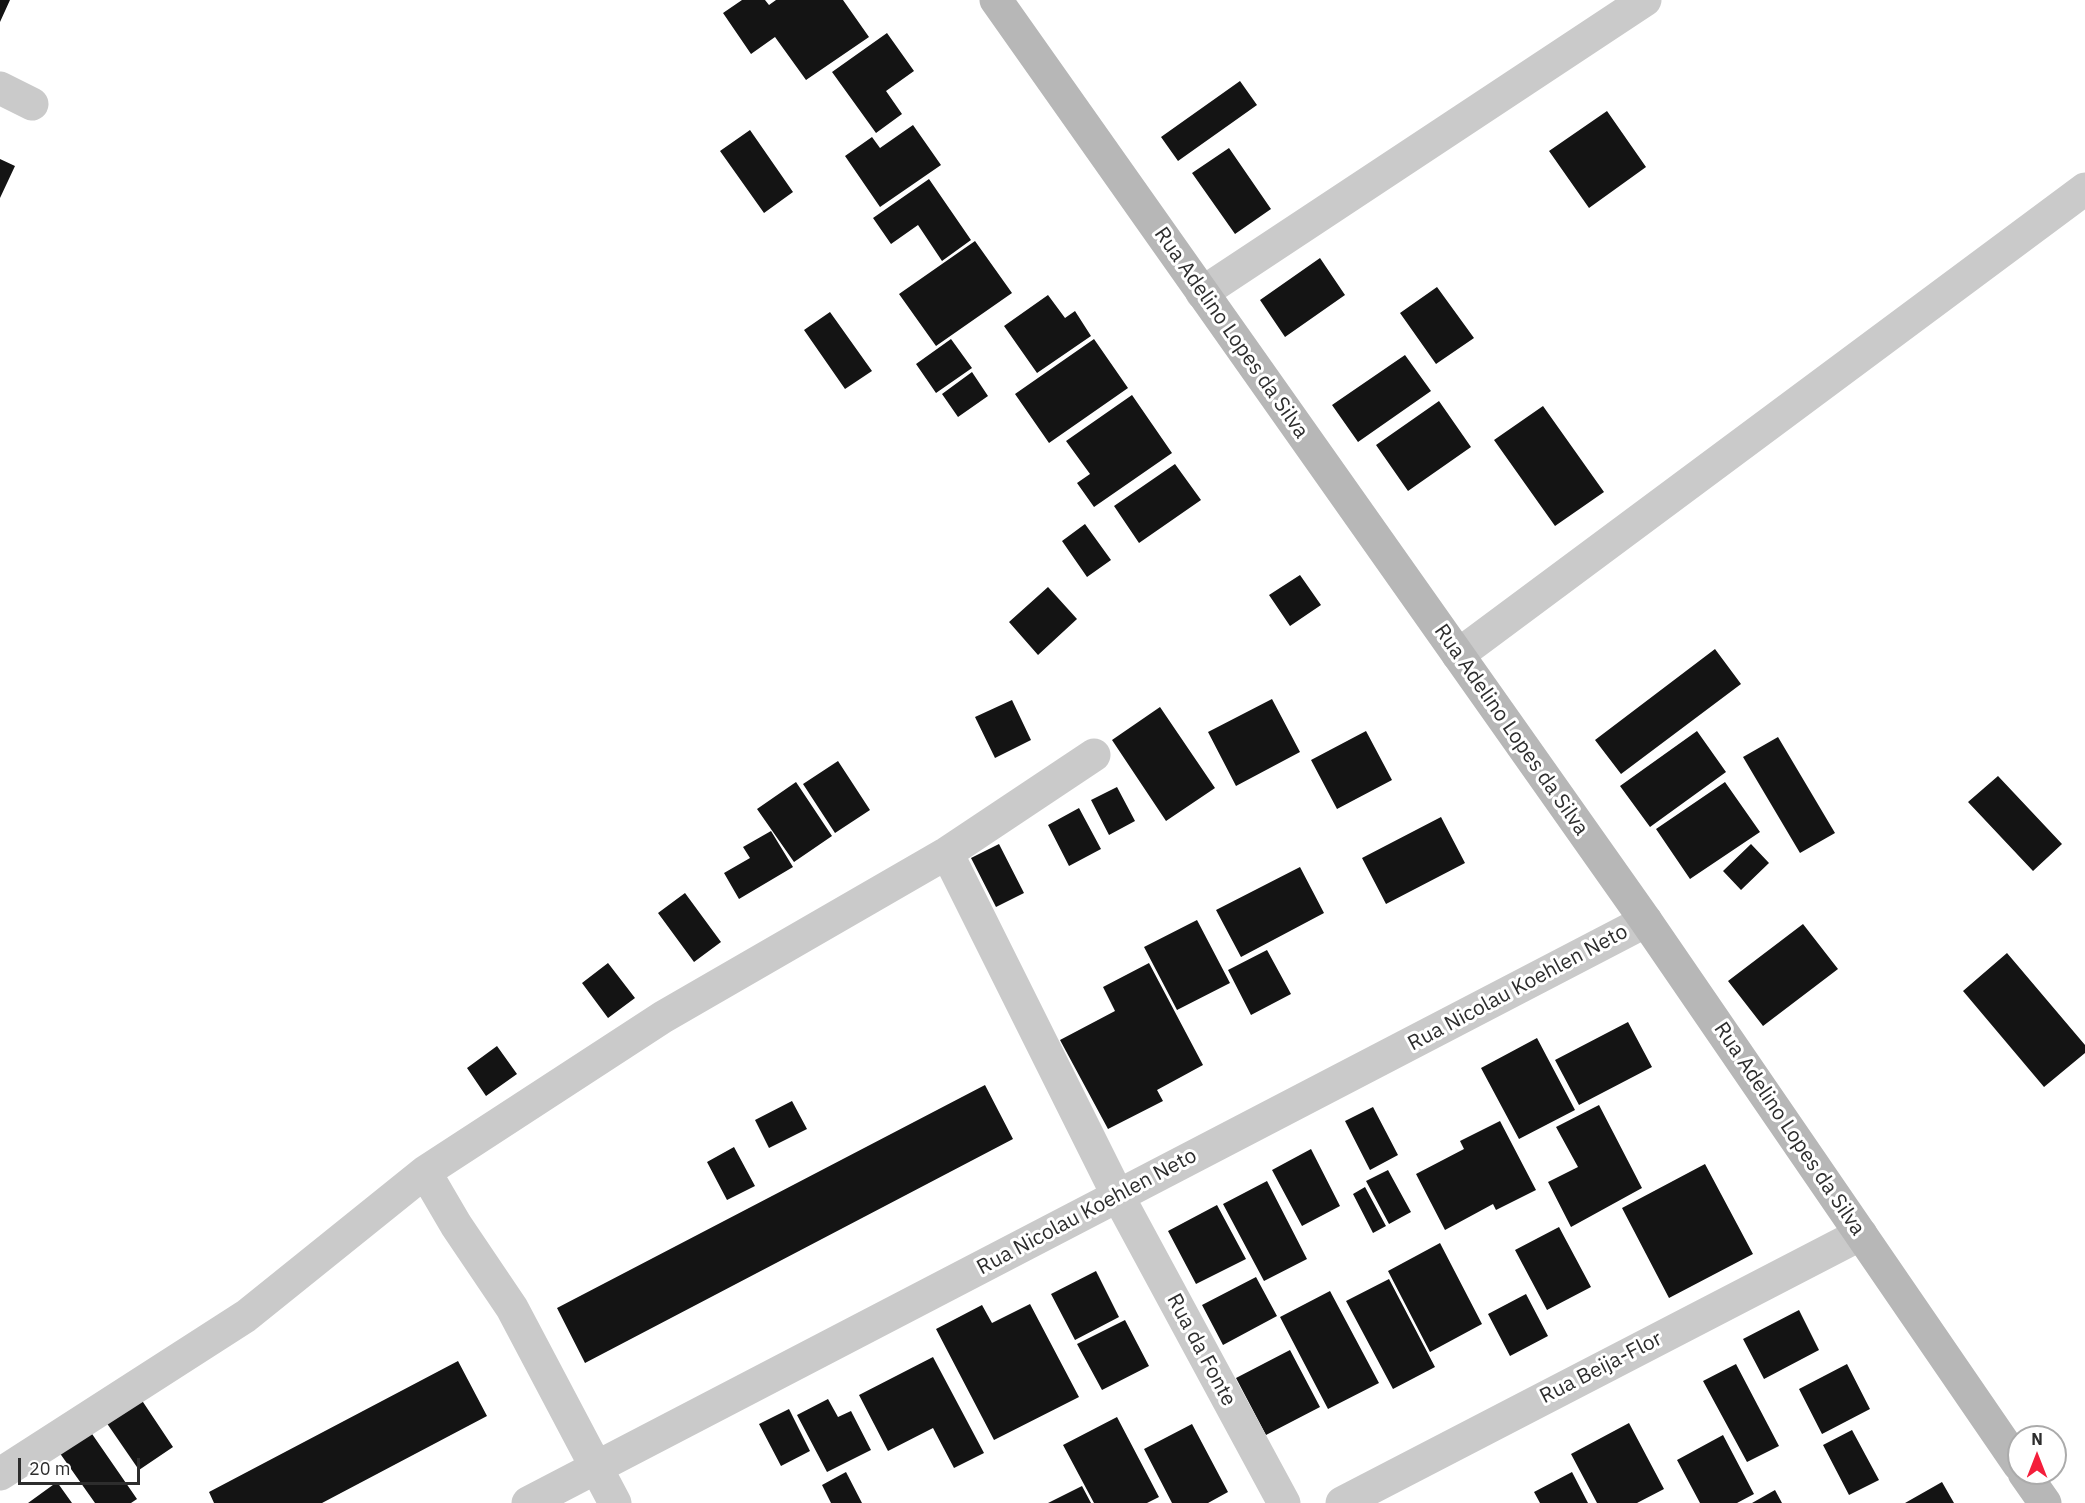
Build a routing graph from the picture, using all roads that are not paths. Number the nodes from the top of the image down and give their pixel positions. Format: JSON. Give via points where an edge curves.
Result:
{"nodes":[{"id":1,"x":996,"y":0,"type":"edge"},
{"id":2,"x":1645,"y":0,"type":"edge"},
{"id":3,"x":0,"y":88,"type":"edge"},
{"id":4,"x":32,"y":104,"type":"dead end"},
{"id":5,"x":2085,"y":189,"type":"edge"},
{"id":6,"x":1202,"y":293,"type":"junction"},
{"id":7,"x":1458,"y":655,"type":"junction"},
{"id":8,"x":1094,"y":755,"type":"dead end"},
{"id":9,"x":947,"y":853,"type":"junction"},
{"id":10,"x":1646,"y":921,"type":"junction"},
{"id":11,"x":424,"y":1172,"type":"junction"},
{"id":12,"x":1118,"y":1196,"type":"junction"},
{"id":13,"x":1860,"y":1234,"type":"junction"},
{"id":14,"x":2007,"y":1448,"type":"edge"},
{"id":15,"x":597,"y":1468,"type":"junction"},
{"id":16,"x":0,"y":1474,"type":"edge"},
{"id":17,"x":2032,"y":1485,"type":"edge"},
{"id":18,"x":528,"y":1503,"type":"edge"},
{"id":19,"x":615,"y":1503,"type":"edge"},
{"id":20,"x":1284,"y":1503,"type":"edge"},
{"id":21,"x":1342,"y":1503,"type":"edge"},
{"id":22,"x":2045,"y":1503,"type":"edge"}],
"edges":[{"from":1,"to":6,"type":"main road","name":"Rua Adelino Lopes da Silva"},
{"from":2,"to":6,"type":"street"},
{"from":3,"to":4,"type":"street"},
{"from":5,"to":7,"type":"street"},
{"from":6,"to":7,"type":"main road","name":"Rua Adelino Lopes da Silva"},
{"from":7,"to":10,"type":"main road","name":"Rua Adelino Lopes da Silva"},
{"from":8,"to":9,"type":"street"},
{"from":9,"to":11,"type":"street","via":[[663,1017]]},
{"from":9,"to":12,"type":"street","name":"Rua da Fonte"},
{"from":10,"to":12,"type":"street","name":"Rua Nicolau Koehlen Neto"},
{"from":10,"to":13,"type":"main road","name":"Rua Adelino Lopes da Silva"},
{"from":11,"to":15,"type":"street","via":[[512,1308]]},
{"from":11,"to":16,"type":"street","via":[[246,1316]]},
{"from":12,"to":15,"type":"street","name":"Rua Nicolau Koehlen Neto"},
{"from":12,"to":20,"type":"street","name":"Rua da Fonte"},
{"from":13,"to":14,"type":"main road","name":"Rua Adelino Lopes da Silva"},
{"from":13,"to":21,"type":"street","name":"Rua Beija-Flor"},
{"from":15,"to":18,"type":"street","name":"Rua Nicolau Koehlen Neto"},
{"from":15,"to":19,"type":"street"},
{"from":17,"to":22,"type":"main road"}]}
